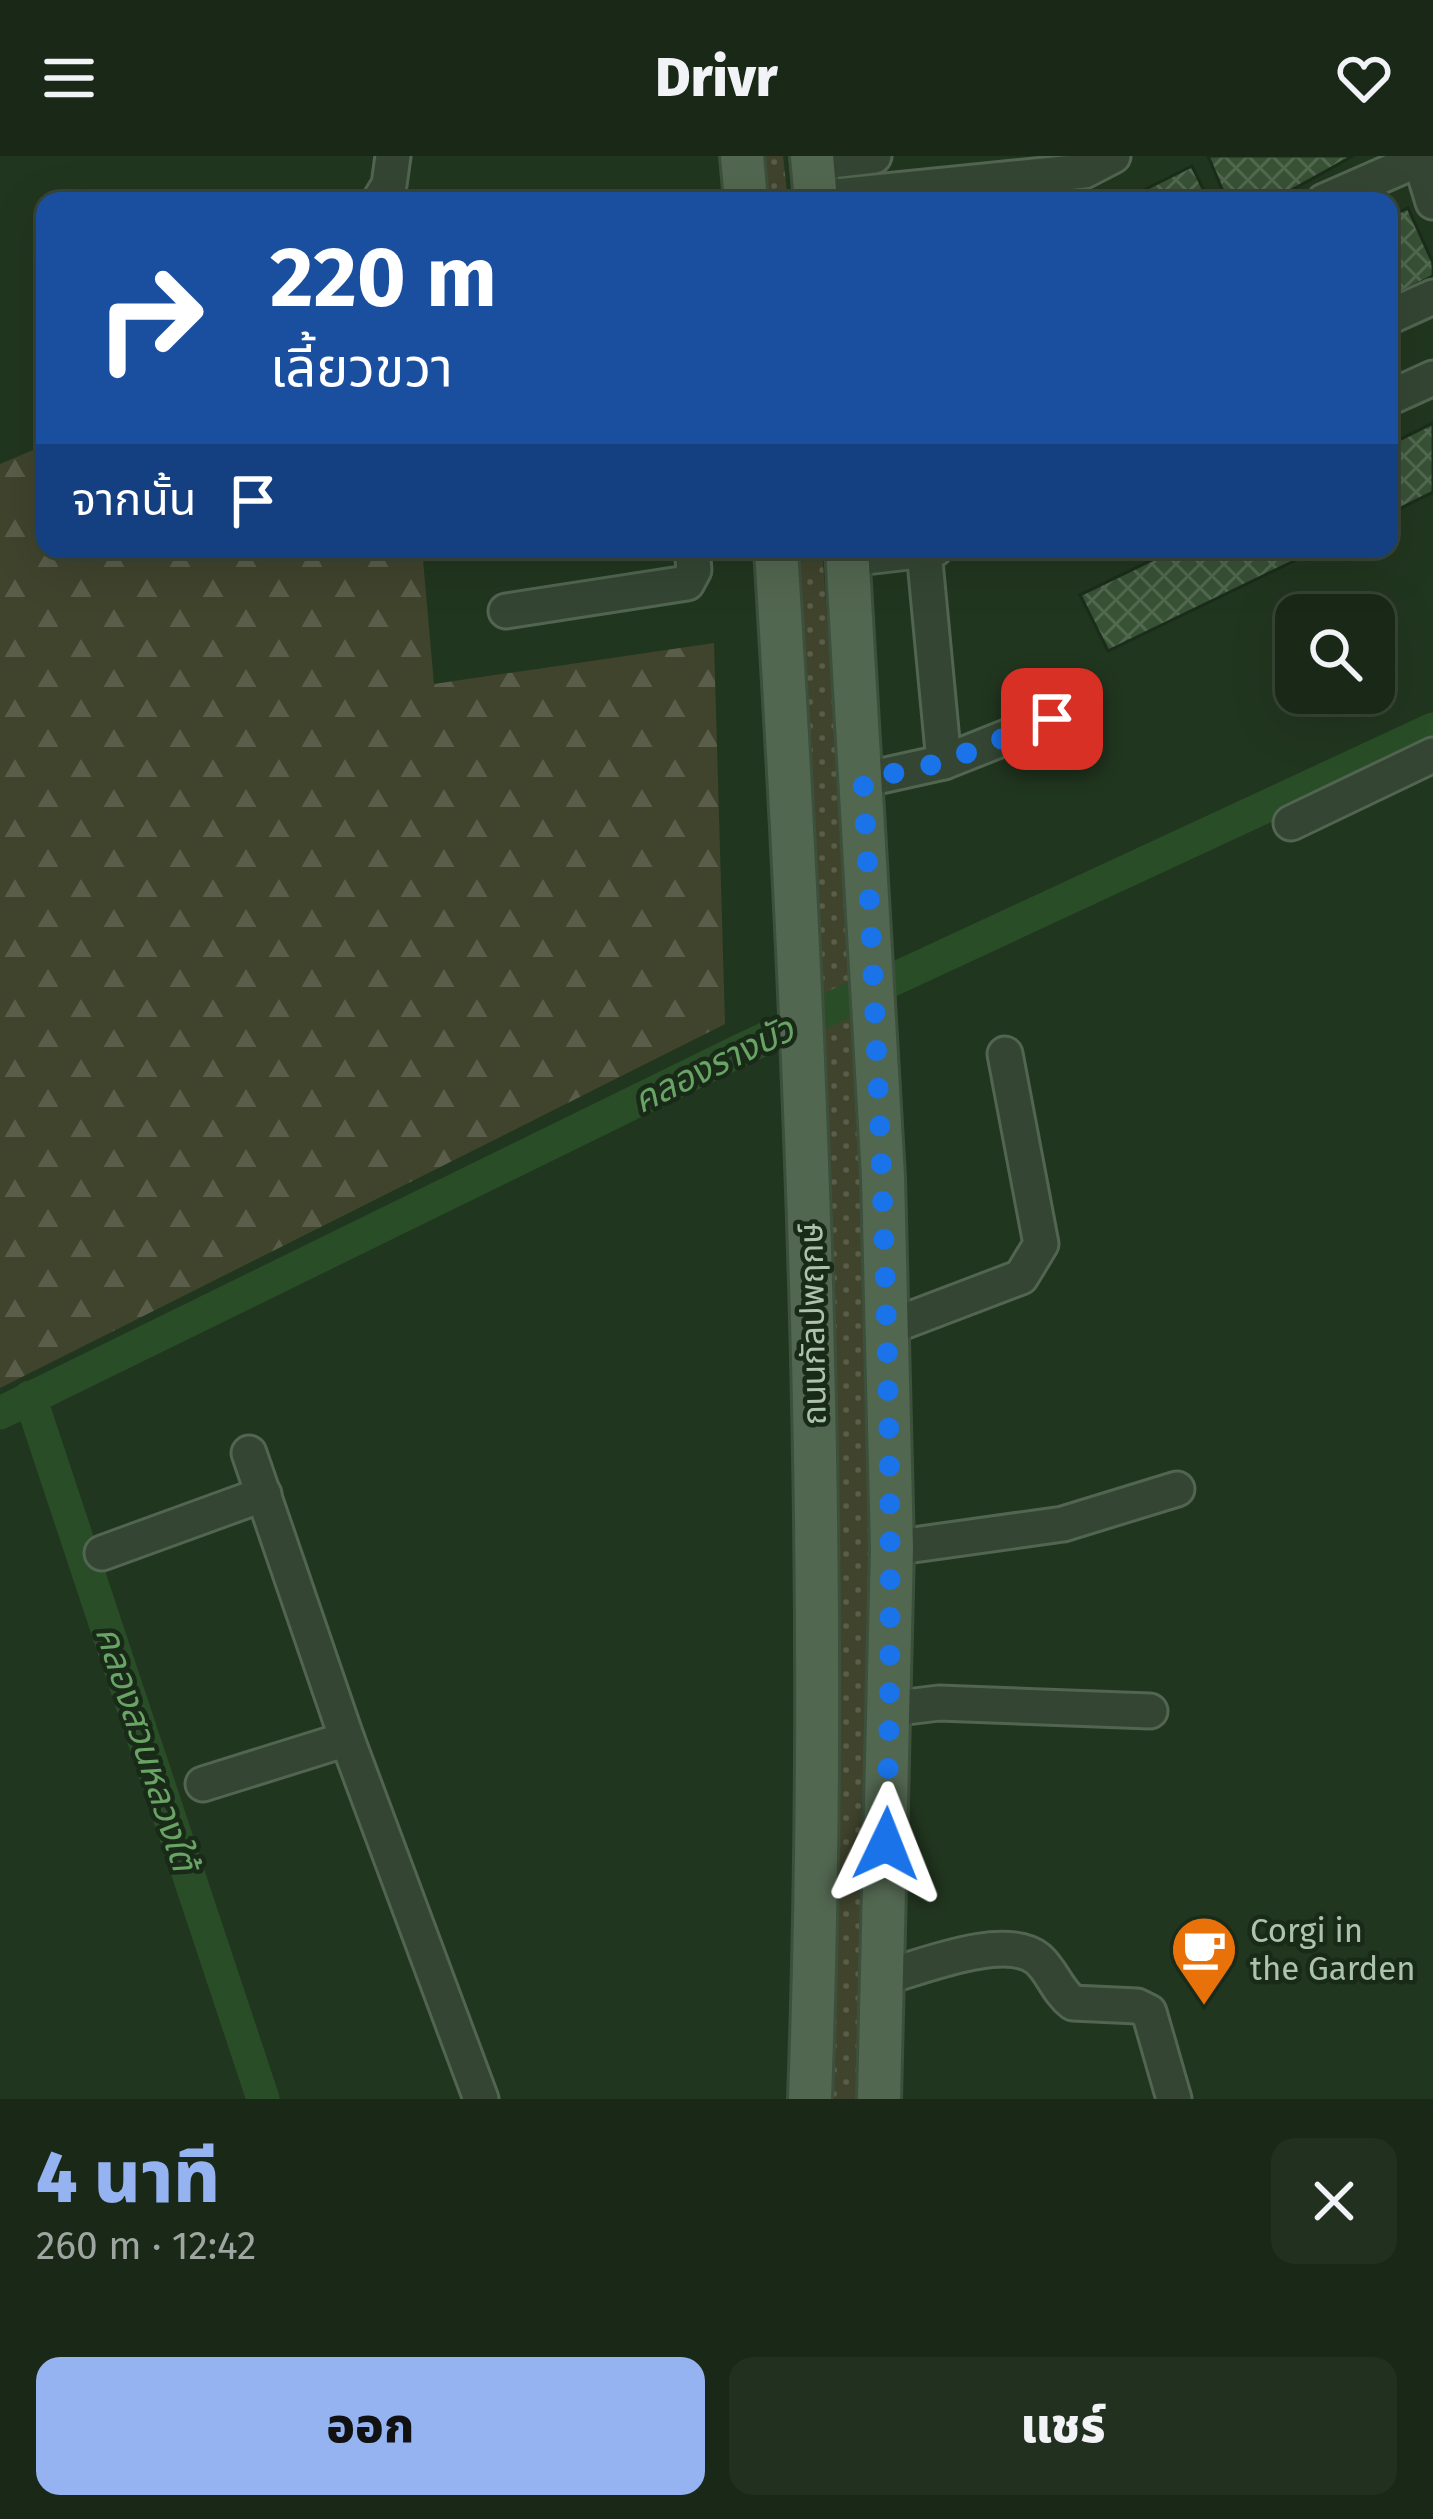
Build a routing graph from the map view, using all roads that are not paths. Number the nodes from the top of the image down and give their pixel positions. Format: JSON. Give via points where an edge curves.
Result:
{"nodes":[{"id":1,"x":392,"y":156,"type":"edge"},
{"id":2,"x":742,"y":156,"type":"edge"},
{"id":3,"x":874,"y":156,"type":"edge"},
{"id":4,"x":1113,"y":156,"type":"edge"},
{"id":5,"x":1419,"y":158,"type":"edge"},
{"id":6,"x":1026,"y":177,"type":"edge"},
{"id":7,"x":814,"y":180,"type":"edge"},
{"id":8,"x":384,"y":192,"type":"edge"},
{"id":9,"x":745,"y":192,"type":"edge"},
{"id":10,"x":875,"y":192,"type":"edge"},
{"id":11,"x":923,"y":192,"type":"edge"},
{"id":12,"x":1344,"y":192,"type":"edge"},
{"id":13,"x":1433,"y":202,"type":"edge"},
{"id":14,"x":1433,"y":297,"type":"edge"},
{"id":15,"x":1398,"y":313,"type":"edge"},
{"id":16,"x":1433,"y":378,"type":"edge"},
{"id":17,"x":1398,"y":394,"type":"edge"},
{"id":18,"x":693,"y":558,"type":"edge"},
{"id":19,"x":776,"y":558,"type":"edge"},
{"id":20,"x":848,"y":558,"type":"edge"},
{"id":21,"x":925,"y":558,"type":"edge"},
{"id":22,"x":506,"y":610,"type":"dead end"},
{"id":23,"x":1052,"y":719,"type":"dead end"},
{"id":24,"x":1433,"y":754,"type":"edge"},
{"id":25,"x":944,"y":762,"type":"junction"},
{"id":26,"x":863,"y":780,"type":"junction"},
{"id":27,"x":1291,"y":823,"type":"dead end"},
{"id":28,"x":1005,"y":1054,"type":"dead end"},
{"id":29,"x":887,"y":1328,"type":"junction"},
{"id":30,"x":249,"y":1454,"type":"dead end"},
{"id":31,"x":1177,"y":1490,"type":"dead end"},
{"id":32,"x":264,"y":1494,"type":"junction"},
{"id":33,"x":892,"y":1548,"type":"junction"},
{"id":34,"x":102,"y":1552,"type":"dead end"},
{"id":35,"x":890,"y":1709,"type":"junction"},
{"id":36,"x":1150,"y":1711,"type":"dead end"},
{"id":37,"x":347,"y":1739,"type":"junction"},
{"id":38,"x":203,"y":1784,"type":"dead end"},
{"id":39,"x":882,"y":1978,"type":"junction"},
{"id":40,"x":482,"y":2099,"type":"edge"},
{"id":41,"x":810,"y":2099,"type":"edge"},
{"id":42,"x":879,"y":2099,"type":"edge"},
{"id":43,"x":1174,"y":2099,"type":"edge"}],
"edges":[{"from":1,"to":8,"type":"street"},
{"from":2,"to":9,"type":"main road"},
{"from":3,"to":7,"type":"street"},
{"from":4,"to":6,"type":"street","via":[[1084,171]]},
{"from":5,"to":12,"type":"street"},
{"from":5,"to":13,"type":"street"},
{"from":6,"to":11,"type":"street"},
{"from":7,"to":10,"type":"street"},
{"from":14,"to":15,"type":"street"},
{"from":16,"to":17,"type":"street"},
{"from":18,"to":22,"type":"street","via":[[687,584]]},
{"from":19,"to":41,"type":"main road","name":"ถนนกัลปพฤกษ์","via":[[811,1211],[817,1931]]},
{"from":20,"to":26,"type":"main road"},
{"from":21,"to":25,"type":"street"},
{"from":23,"to":25,"type":"street"},
{"from":24,"to":27,"type":"street"},
{"from":25,"to":26,"type":"street"},
{"from":26,"to":29,"type":"main road"},
{"from":28,"to":29,"type":"street","via":[[1041,1244],[1022,1276]]},
{"from":29,"to":33,"type":"main road"},
{"from":30,"to":32,"type":"street"},
{"from":31,"to":33,"type":"street","via":[[1063,1524]]},
{"from":32,"to":34,"type":"street"},
{"from":32,"to":37,"type":"street"},
{"from":33,"to":35,"type":"main road"},
{"from":35,"to":36,"type":"street","via":[[939,1703]]},
{"from":35,"to":39,"type":"main road"},
{"from":37,"to":38,"type":"street"},
{"from":37,"to":40,"type":"street"},
{"from":39,"to":42,"type":"main road"},
{"from":39,"to":43,"type":"street","via":[[983,1950],[1028,1952],[1072,2003],[1149,2012]]}]}
